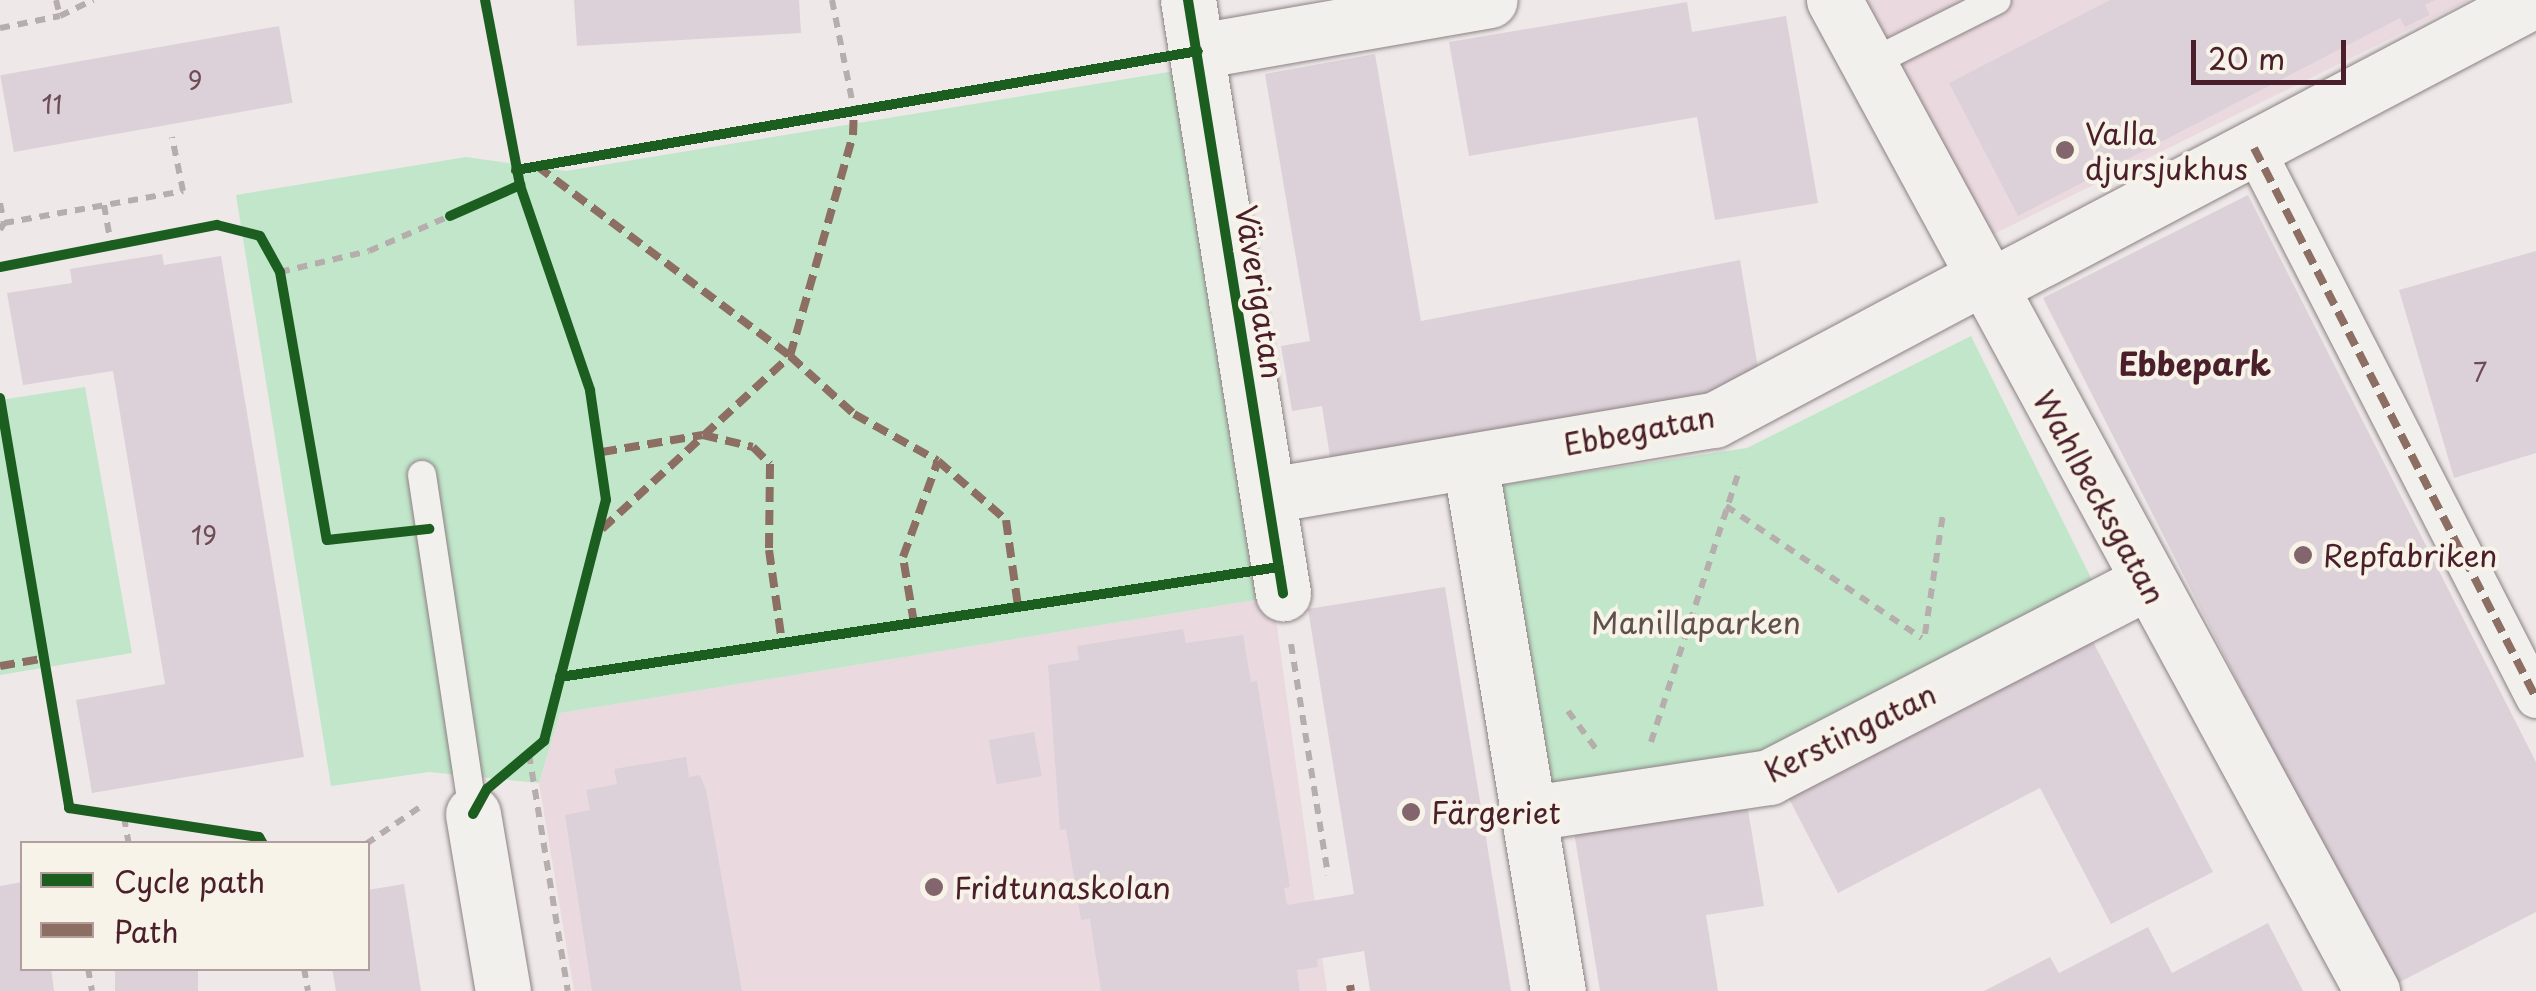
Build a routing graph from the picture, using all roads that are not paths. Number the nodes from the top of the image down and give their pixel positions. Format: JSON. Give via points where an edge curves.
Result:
{"nodes":[{"id":1,"x":1490,"y":0,"type":"edge"},
{"id":2,"x":1834,"y":0,"type":"edge"},
{"id":3,"x":1998,"y":0,"type":"edge"},
{"id":4,"x":2534,"y":0,"type":"edge"},
{"id":5,"x":1193,"y":26,"type":"edge"},
{"id":6,"x":1868,"y":64,"type":"junction"},
{"id":7,"x":2254,"y":148,"type":"junction"},
{"id":8,"x":1984,"y":283,"type":"junction"},
{"id":9,"x":1470,"y":462,"type":"junction"},
{"id":10,"x":422,"y":475,"type":"dead end"},
{"id":11,"x":1269,"y":496,"type":"junction"},
{"id":12,"x":2147,"y":582,"type":"junction"},
{"id":13,"x":1283,"y":592,"type":"road end"},
{"id":14,"x":2536,"y":698,"type":"edge"},
{"id":15,"x":453,"y":806,"type":"joint"},
{"id":16,"x":1531,"y":813,"type":"junction"},
{"id":17,"x":504,"y":991,"type":"edge"},
{"id":18,"x":1558,"y":991,"type":"edge"},
{"id":19,"x":2372,"y":991,"type":"edge"}],
"edges":[{"from":1,"to":5,"type":"street"},
{"from":2,"to":6,"type":"street","name":"Wahlbecksgatan"},
{"from":3,"to":6,"type":"lane"},
{"from":4,"to":7,"type":"street","name":"Ebbegatan"},
{"from":5,"to":11,"type":"street","name":"Väverigatan"},
{"from":6,"to":8,"type":"street","name":"Wahlbecksgatan"},
{"from":7,"to":8,"type":"street","name":"Ebbegatan"},
{"from":7,"to":14,"type":"street"},
{"from":8,"to":9,"type":"street","name":"Ebbegatan","via":[[1714,420]]},
{"from":8,"to":12,"type":"street","name":"Wahlbecksgatan"},
{"from":9,"to":11,"type":"street","name":"Ebbegatan"},
{"from":9,"to":16,"type":"street"},
{"from":10,"to":15,"type":"lane"},
{"from":11,"to":13,"type":"street","name":"Väverigatan"},
{"from":12,"to":16,"type":"street","name":"Kerstingatan","via":[[1944,657],[1769,777]]},
{"from":12,"to":19,"type":"street","name":"Wahlbecksgatan"},
{"from":15,"to":17,"type":"street"},
{"from":16,"to":18,"type":"street"}]}
